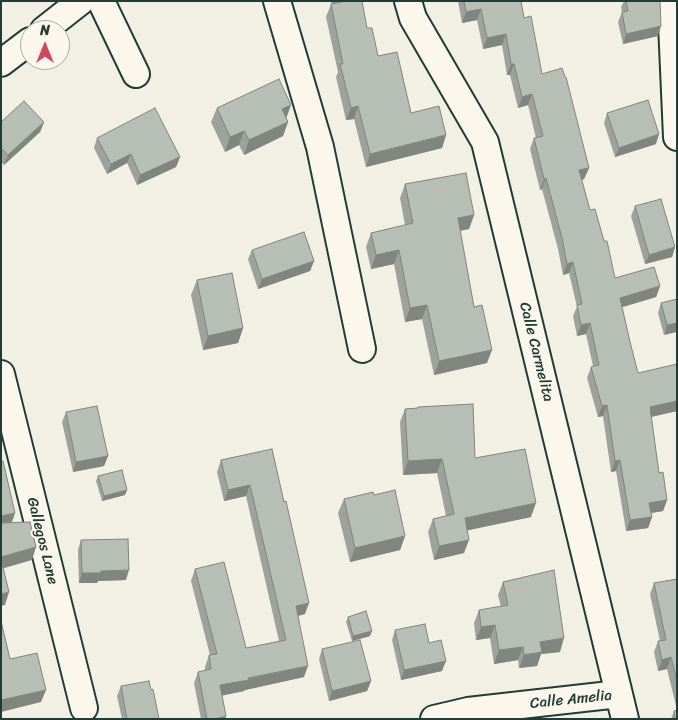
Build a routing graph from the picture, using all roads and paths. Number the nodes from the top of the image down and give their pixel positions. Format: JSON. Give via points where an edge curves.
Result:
{"nodes":[{"id":1,"x":82,"y":1,"type":"edge"},
{"id":2,"x":101,"y":1,"type":"edge"},
{"id":3,"x":276,"y":1,"type":"edge"},
{"id":4,"x":408,"y":1,"type":"edge"},
{"id":5,"x":671,"y":1,"type":"edge"},
{"id":6,"x":57,"y":20,"type":"edge"},
{"id":7,"x":20,"y":49,"type":"edge"},
{"id":8,"x":1,"y":63,"type":"edge"},
{"id":9,"x":136,"y":74,"type":"dead end"},
{"id":10,"x":677,"y":137,"type":"edge"},
{"id":11,"x":362,"y":349,"type":"dead end"},
{"id":12,"x":1,"y":374,"type":"edge"},
{"id":13,"x":622,"y":706,"type":"edge"},
{"id":14,"x":84,"y":708,"type":"dead end"},
{"id":15,"x":434,"y":719,"type":"edge"}],
"edges":[{"from":1,"to":6,"type":"street"},
{"from":2,"to":9,"type":"street"},
{"from":3,"to":11,"type":"street","via":[[320,147]]},
{"from":4,"to":13,"type":"street","name":"Calle Carmelita","via":[[413,18],[485,142]]},
{"from":5,"to":10,"type":"street"},
{"from":7,"to":8,"type":"street"},
{"from":12,"to":14,"type":"street","name":"Gallegos Lane"},
{"from":13,"to":15,"type":"street","name":"Calle Amelia","via":[[468,711]]}]}
